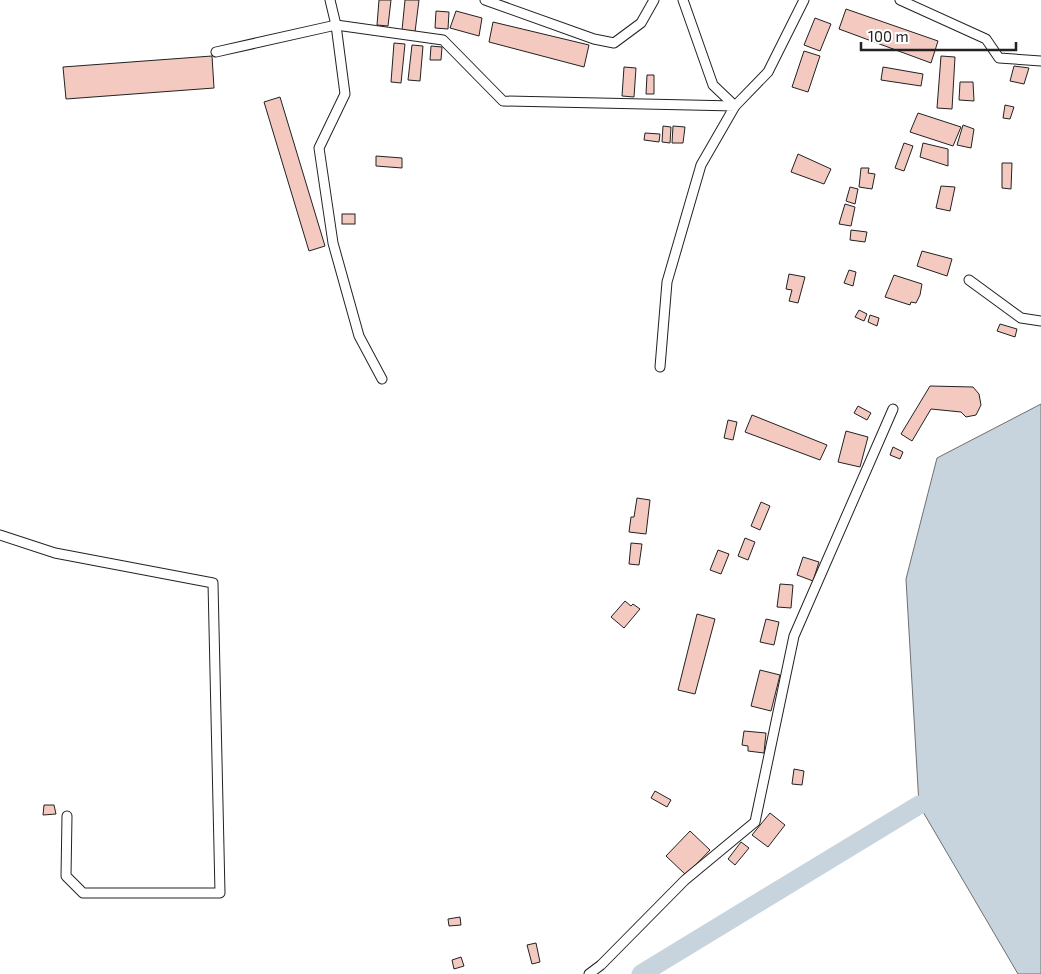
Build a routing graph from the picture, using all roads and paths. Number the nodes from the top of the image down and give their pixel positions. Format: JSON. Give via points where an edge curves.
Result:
{"nodes":[{"id":1,"x":330,"y":0,"type":"edge"},
{"id":2,"x":485,"y":0,"type":"edge"},
{"id":3,"x":654,"y":0,"type":"edge"},
{"id":4,"x":683,"y":0,"type":"edge"},
{"id":5,"x":804,"y":0,"type":"edge"},
{"id":6,"x":904,"y":0,"type":"edge"},
{"id":7,"x":336,"y":25,"type":"junction"},
{"id":8,"x":216,"y":52,"type":"dead end"},
{"id":9,"x":1041,"y":61,"type":"edge"},
{"id":10,"x":735,"y":106,"type":"junction"},
{"id":11,"x":969,"y":280,"type":"dead end"},
{"id":12,"x":1041,"y":322,"type":"edge"},
{"id":13,"x":660,"y":367,"type":"dead end"},
{"id":14,"x":382,"y":379,"type":"dead end"},
{"id":15,"x":893,"y":409,"type":"dead end"},
{"id":16,"x":0,"y":535,"type":"edge"},
{"id":17,"x":67,"y":816,"type":"dead end"},
{"id":18,"x":588,"y":974,"type":"edge"}],
"edges":[{"from":1,"to":7,"type":"street"},
{"from":2,"to":3,"type":"street","via":[[594,39],[614,43],[641,23]]},
{"from":4,"to":10,"type":"street","via":[[713,85]]},
{"from":5,"to":10,"type":"street","via":[[768,72]]},
{"from":6,"to":9,"type":"street","via":[[986,39],[999,58]]},
{"from":7,"to":8,"type":"street"},
{"from":7,"to":10,"type":"street","via":[[443,40],[503,101]]},
{"from":7,"to":14,"type":"street","via":[[345,94],[319,148],[333,243],[359,336]]},
{"from":10,"to":13,"type":"street","via":[[701,165],[667,282]]},
{"from":11,"to":12,"type":"street","via":[[1021,318]]},
{"from":15,"to":18,"type":"street","via":[[794,636],[755,822],[685,880],[601,965]]},
{"from":16,"to":17,"type":"street","via":[[55,554],[213,583],[220,893],[83,892],[66,876]]}]}
